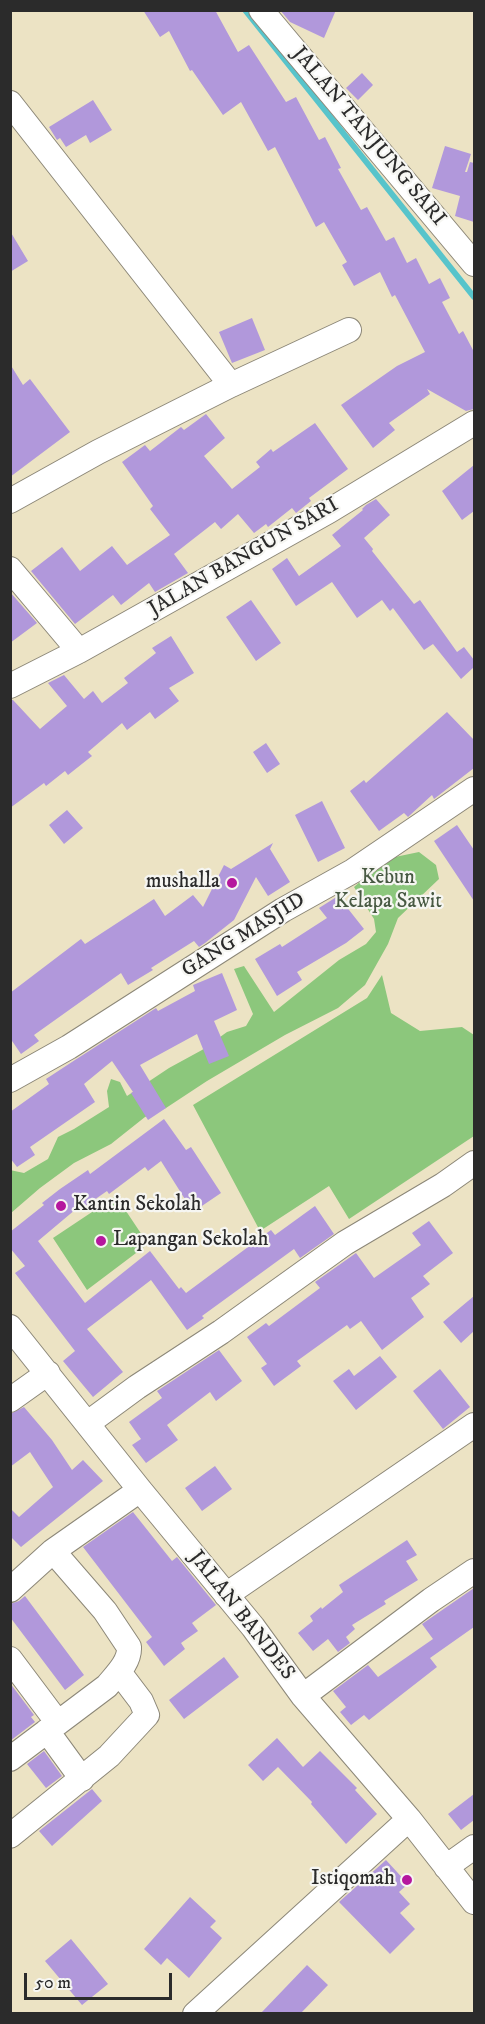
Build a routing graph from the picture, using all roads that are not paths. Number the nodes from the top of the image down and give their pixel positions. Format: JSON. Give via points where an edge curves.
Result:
{"nodes":[{"id":1,"x":270,"y":15,"type":"edge"},
{"id":2,"x":10,"y":103,"type":"edge"},
{"id":3,"x":474,"y":264,"type":"edge"},
{"id":4,"x":350,"y":330,"type":"dead end"},
{"id":5,"x":231,"y":385,"type":"junction"},
{"id":6,"x":474,"y":423,"type":"edge"},
{"id":7,"x":10,"y":501,"type":"edge"},
{"id":8,"x":10,"y":569,"type":"edge"},
{"id":9,"x":79,"y":651,"type":"junction"},
{"id":10,"x":10,"y":686,"type":"edge"},
{"id":11,"x":474,"y":789,"type":"edge"},
{"id":12,"x":10,"y":1080,"type":"edge"},
{"id":13,"x":474,"y":1163,"type":"edge"},
{"id":14,"x":10,"y":1327,"type":"edge"},
{"id":15,"x":48,"y":1373,"type":"junction"},
{"id":16,"x":10,"y":1400,"type":"edge"},
{"id":17,"x":88,"y":1423,"type":"junction"},
{"id":18,"x":474,"y":1425,"type":"edge"},
{"id":19,"x":140,"y":1490,"type":"junction"},
{"id":20,"x":52,"y":1551,"type":"junction"},
{"id":21,"x":474,"y":1571,"type":"edge"},
{"id":22,"x":10,"y":1590,"type":"edge"},
{"id":23,"x":226,"y":1595,"type":"junction"},
{"id":24,"x":10,"y":1659,"type":"edge"},
{"id":25,"x":119,"y":1672,"type":"junction"},
{"id":26,"x":303,"y":1696,"type":"junction"},
{"id":27,"x":52,"y":1727,"type":"junction"},
{"id":28,"x":10,"y":1759,"type":"edge"},
{"id":29,"x":82,"y":1779,"type":"junction"},
{"id":30,"x":409,"y":1819,"type":"junction"},
{"id":31,"x":10,"y":1836,"type":"edge"},
{"id":32,"x":474,"y":1847,"type":"edge"},
{"id":33,"x":446,"y":1867,"type":"junction"},
{"id":34,"x":474,"y":1902,"type":"edge"},
{"id":35,"x":195,"y":2013,"type":"edge"}],
"edges":[{"from":1,"to":3,"type":"street","name":"JALAN TANJUNG SARI"},
{"from":2,"to":5,"type":"street"},
{"from":4,"to":5,"type":"street"},
{"from":5,"to":7,"type":"street"},
{"from":6,"to":9,"type":"street","name":"JALAN BANGUN SARI","via":[[329,511]]},
{"from":8,"to":9,"type":"street"},
{"from":9,"to":10,"type":"street","name":"JALAN BANGUN SARI"},
{"from":11,"to":12,"type":"street","name":"GANG MASJID","via":[[353,871],[283,910],[69,1047]]},
{"from":13,"to":17,"type":"street","via":[[345,1243]]},
{"from":14,"to":15,"type":"street","name":"JALAN BANDES"},
{"from":15,"to":16,"type":"street"},
{"from":15,"to":17,"type":"street","name":"JALAN BANDES"},
{"from":17,"to":19,"type":"street","name":"JALAN BANDES"},
{"from":18,"to":23,"type":"street"},
{"from":19,"to":20,"type":"street"},
{"from":19,"to":23,"type":"street","name":"JALAN BANDES"},
{"from":20,"to":22,"type":"street"},
{"from":20,"to":25,"type":"street","via":[[105,1611],[129,1647]]},
{"from":21,"to":26,"type":"street"},
{"from":23,"to":26,"type":"street","name":"JALAN BANDES"},
{"from":24,"to":27,"type":"street"},
{"from":25,"to":27,"type":"street","via":[[107,1686]]},
{"from":25,"to":29,"type":"street","via":[[147,1715]]},
{"from":26,"to":30,"type":"street","name":"JALAN BANDES"},
{"from":27,"to":28,"type":"street"},
{"from":27,"to":29,"type":"street"},
{"from":29,"to":31,"type":"street"},
{"from":30,"to":33,"type":"street","name":"JALAN BANDES"},
{"from":30,"to":35,"type":"street"},
{"from":32,"to":33,"type":"street"},
{"from":33,"to":34,"type":"street","name":"JALAN BANDES"}]}
